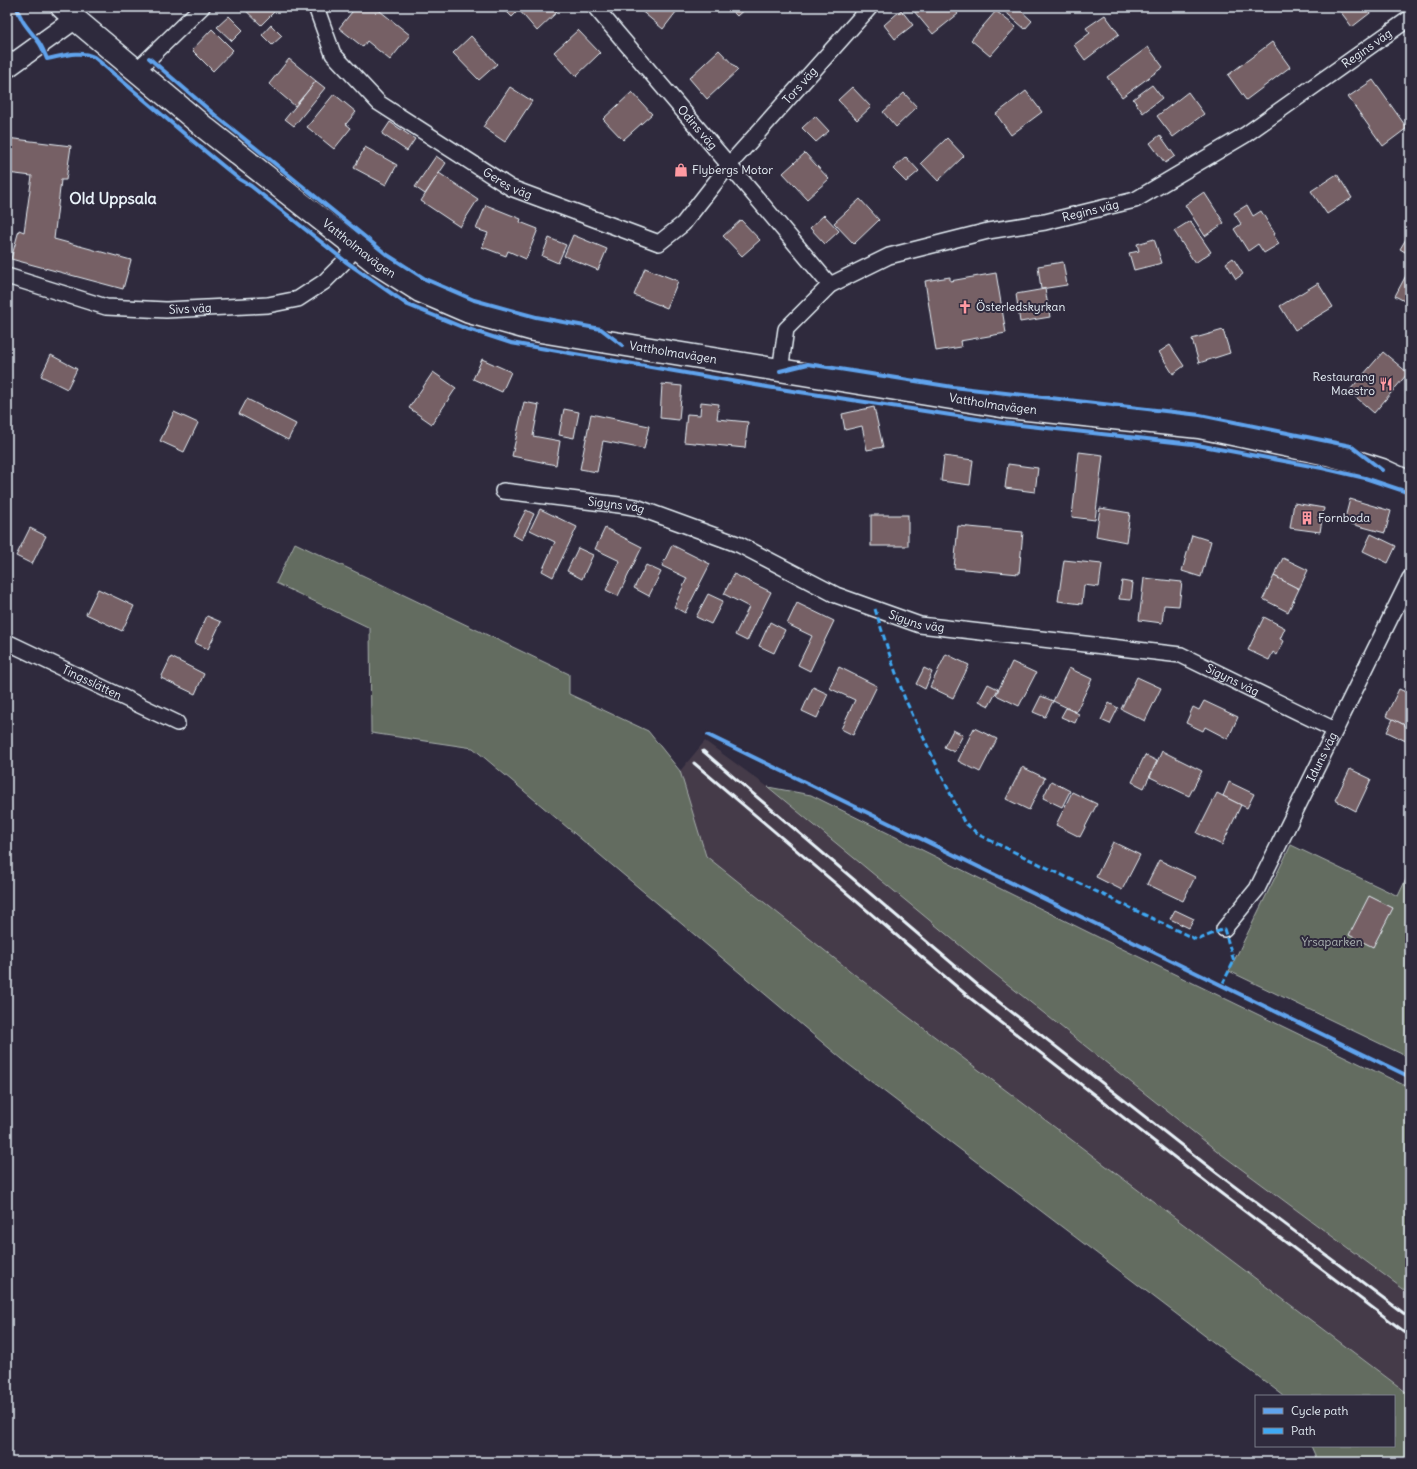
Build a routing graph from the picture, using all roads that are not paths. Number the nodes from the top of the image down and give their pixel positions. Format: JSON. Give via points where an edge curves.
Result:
{"nodes":[{"id":1,"x":202,"y":7,"type":"edge"},
{"id":2,"x":316,"y":7,"type":"edge"},
{"id":3,"x":595,"y":7,"type":"edge"},
{"id":4,"x":870,"y":7,"type":"edge"},
{"id":5,"x":68,"y":13,"type":"edge"},
{"id":6,"x":1408,"y":22,"type":"edge"},
{"id":7,"x":7,"y":68,"type":"edge"},
{"id":8,"x":137,"y":70,"type":"junction"},
{"id":9,"x":729,"y":165,"type":"junction"},
{"id":10,"x":356,"y":246,"type":"junction"},
{"id":11,"x":7,"y":276,"type":"edge"},
{"id":12,"x":830,"y":286,"type":"junction"},
{"id":13,"x":780,"y":371,"type":"junction"},
{"id":14,"x":1410,"y":469,"type":"edge"},
{"id":15,"x":1382,"y":470,"type":"junction"},
{"id":16,"x":1410,"y":482,"type":"edge"},
{"id":17,"x":503,"y":491,"type":"dead end"},
{"id":18,"x":1410,"y":578,"type":"edge"},
{"id":19,"x":7,"y":642,"type":"edge"},
{"id":20,"x":177,"y":724,"type":"dead end"},
{"id":21,"x":1335,"y":730,"type":"junction"},
{"id":22,"x":1224,"y":929,"type":"dead end"}],
"edges":[{"from":1,"to":8,"type":"street"},
{"from":2,"to":9,"type":"street","name":"Geres väg","via":[[333,54],[379,103],[511,188],[659,243],[683,224]]},
{"from":3,"to":9,"type":"street","name":"Odins väg"},
{"from":4,"to":9,"type":"street","name":"Tors väg"},
{"from":5,"to":7,"type":"street"},
{"from":5,"to":8,"type":"main road","name":"Vattholmavägen"},
{"from":6,"to":12,"type":"street","name":"Regins väg","via":[[1245,135],[1135,200],[1045,222],[988,231],[889,256]]},
{"from":8,"to":10,"type":"main road","name":"Vattholmavägen","via":[[205,128]]},
{"from":9,"to":12,"type":"street","name":"Odins väg"},
{"from":10,"to":11,"type":"street","name":"Sivs väg","via":[[324,282],[298,299],[268,305],[166,310],[106,307]]},
{"from":10,"to":13,"type":"main road","name":"Vattholmavägen","via":[[379,265],[420,291],[469,312],[534,330]]},
{"from":12,"to":13,"type":"street","name":"Regins väg","via":[[786,329]]},
{"from":13,"to":15,"type":"main road","name":"Vattholmavägen","via":[[1007,407],[1199,427],[1327,454]]},
{"from":14,"to":15,"type":"main road","name":"Vattholmavägen"},
{"from":15,"to":16,"type":"main road","name":"Vattholmavägen"},
{"from":17,"to":21,"type":"street","name":"Sigyns väg","via":[[636,507],[740,545],[836,595],[920,625],[1181,655]]},
{"from":18,"to":21,"type":"street","name":"Iduns väg"},
{"from":19,"to":20,"type":"street","name":"Tingsslätten"},
{"from":21,"to":22,"type":"street","name":"Iduns väg","via":[[1257,889]]}]}
